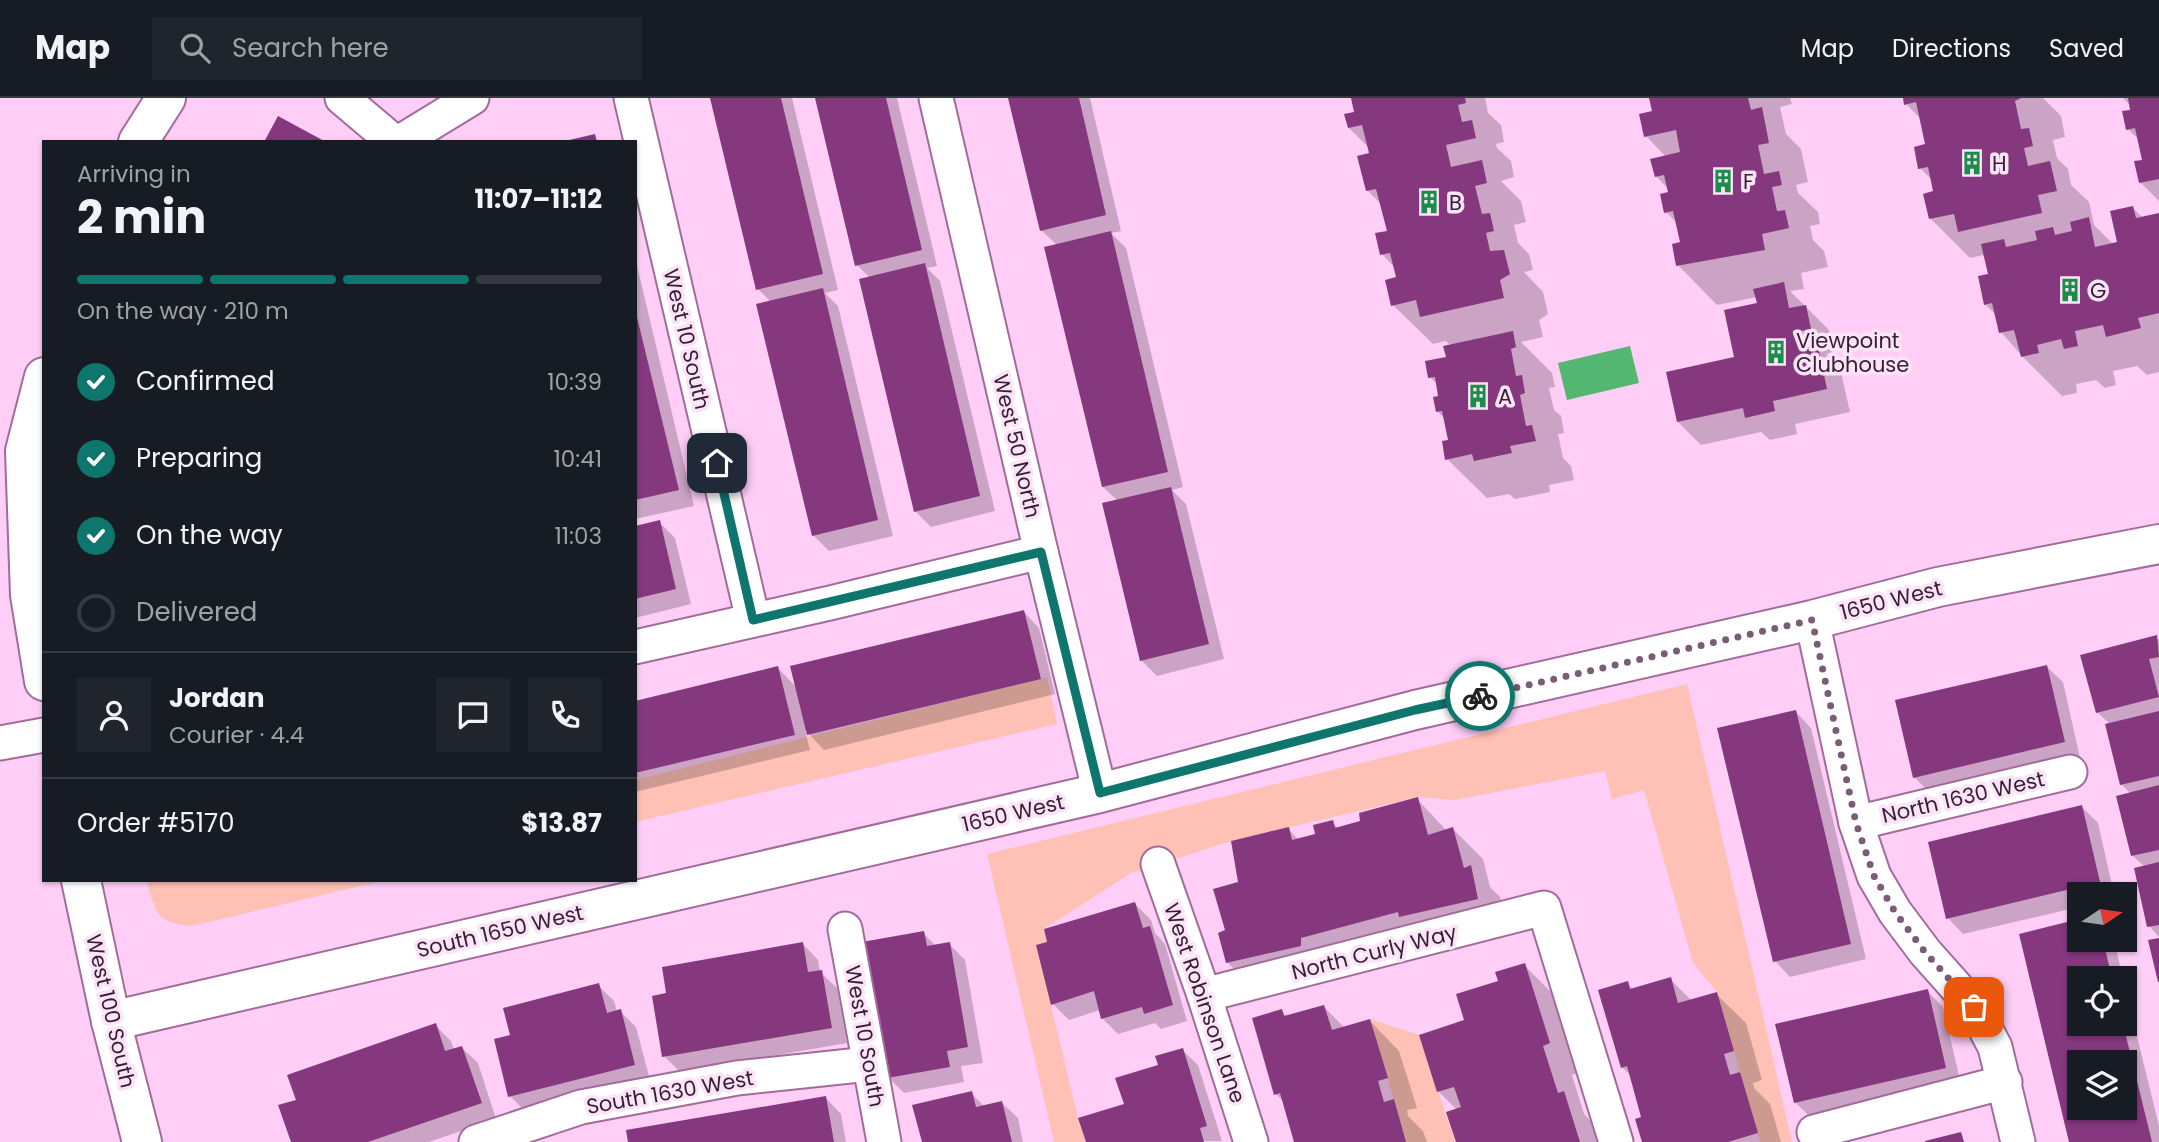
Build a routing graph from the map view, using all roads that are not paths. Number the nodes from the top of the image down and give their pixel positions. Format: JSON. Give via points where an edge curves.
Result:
{"nodes":[{"id":1,"x":166,"y":98,"type":"edge"},
{"id":2,"x":342,"y":98,"type":"edge"},
{"id":3,"x":472,"y":98,"type":"edge"},
{"id":4,"x":631,"y":98,"type":"edge"},
{"id":5,"x":936,"y":98,"type":"edge"},
{"id":6,"x":139,"y":140,"type":"edge"},
{"id":7,"x":392,"y":140,"type":"edge"},
{"id":8,"x":403,"y":140,"type":"edge"},
{"id":9,"x":42,"y":385,"type":"edge"},
{"id":10,"x":2159,"y":544,"type":"edge"},
{"id":11,"x":1041,"y":552,"type":"junction"},
{"id":12,"x":753,"y":620,"type":"junction"},
{"id":13,"x":1812,"y":620,"type":"junction"},
{"id":14,"x":637,"y":647,"type":"edge"},
{"id":15,"x":42,"y":669,"type":"edge"},
{"id":16,"x":42,"y":734,"type":"edge"},
{"id":17,"x":0,"y":743,"type":"edge"},
{"id":18,"x":2070,"y":772,"type":"dead end"},
{"id":19,"x":1100,"y":793,"type":"junction"},
{"id":20,"x":1856,"y":823,"type":"junction"},
{"id":21,"x":889,"y":841,"type":"joint"},
{"id":22,"x":1158,"y":864,"type":"dead end"},
{"id":23,"x":81,"y":882,"type":"edge"},
{"id":24,"x":845,"y":929,"type":"dead end"},
{"id":25,"x":1205,"y":995,"type":"junction"},
{"id":26,"x":111,"y":1021,"type":"junction"},
{"id":27,"x":869,"y":1064,"type":"junction"},
{"id":28,"x":2005,"y":1082,"type":"junction"},
{"id":29,"x":1814,"y":1132,"type":"dead end"},
{"id":30,"x":142,"y":1142,"type":"edge"},
{"id":31,"x":476,"y":1142,"type":"edge"},
{"id":32,"x":884,"y":1142,"type":"edge"},
{"id":33,"x":1251,"y":1142,"type":"edge"},
{"id":34,"x":1616,"y":1142,"type":"edge"},
{"id":35,"x":2018,"y":1142,"type":"edge"}],
"edges":[{"from":1,"to":6,"type":"street"},
{"from":2,"to":7,"type":"street"},
{"from":3,"to":8,"type":"street"},
{"from":4,"to":12,"type":"street","name":"West 10 South"},
{"from":5,"to":11,"type":"street","name":"West 50 North"},
{"from":9,"to":15,"type":"street","via":[[25,451],[30,595]]},
{"from":10,"to":13,"type":"street","name":"1650 West","via":[[1938,587]]},
{"from":11,"to":12,"type":"street"},
{"from":11,"to":19,"type":"street","name":"West 50 North"},
{"from":12,"to":14,"type":"street"},
{"from":13,"to":19,"type":"street","name":"1650 West","via":[[1415,710]]},
{"from":13,"to":20,"type":"street"},
{"from":16,"to":17,"type":"street"},
{"from":18,"to":20,"type":"street","name":"North 1630 West"},
{"from":19,"to":21,"type":"street","name":"1650 West"},
{"from":20,"to":28,"type":"street","via":[[1874,876],[1925,952],[1974,1007],[1995,1047]]},
{"from":21,"to":26,"type":"street","name":"South 1650 West"},
{"from":22,"to":25,"type":"street","name":"West Robinson Lane"},
{"from":23,"to":26,"type":"street","name":"West 100 South"},
{"from":24,"to":27,"type":"street","name":"West 10 South"},
{"from":25,"to":33,"type":"street","name":"West Robinson Lane"},
{"from":25,"to":34,"type":"street","name":"North Curly Way","via":[[1544,908]]},
{"from":26,"to":30,"type":"street","name":"West 100 South"},
{"from":27,"to":31,"type":"street","name":"South 1630 West","via":[[737,1078],[581,1107]]},
{"from":27,"to":32,"type":"street","name":"West 10 South"},
{"from":28,"to":29,"type":"street"},
{"from":28,"to":35,"type":"street"}]}
